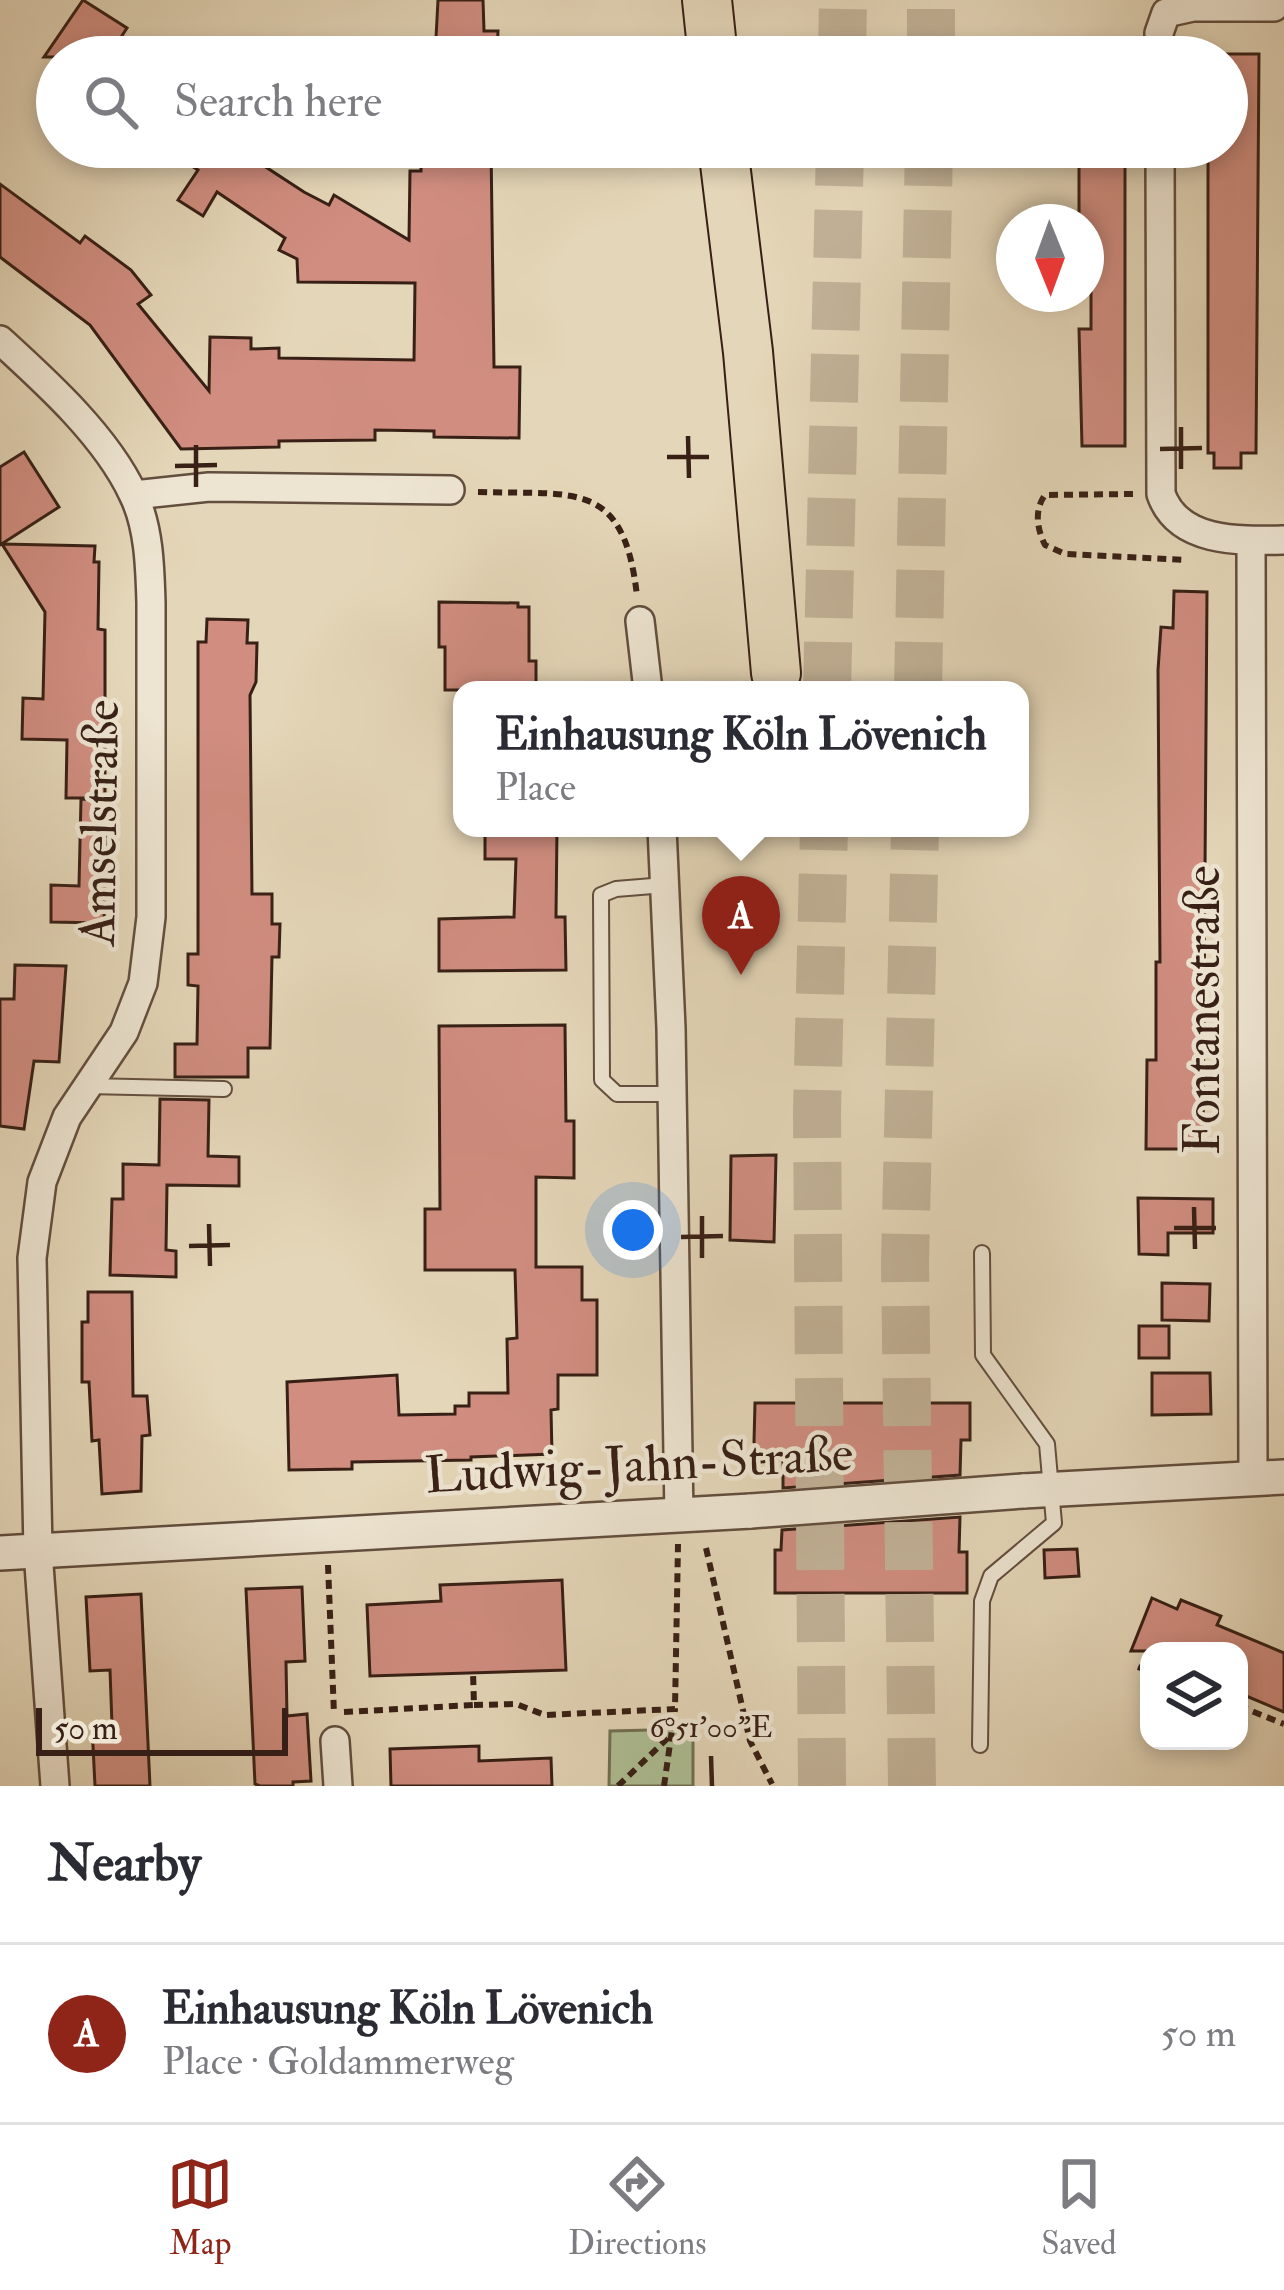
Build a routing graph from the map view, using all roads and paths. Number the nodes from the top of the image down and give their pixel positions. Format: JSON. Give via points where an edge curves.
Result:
{"nodes":[{"id":1,"x":707,"y":0,"type":"edge"},
{"id":2,"x":1280,"y":0,"type":"edge"},
{"id":3,"x":711,"y":36,"type":"edge"},
{"id":4,"x":1159,"y":36,"type":"edge"},
{"id":5,"x":726,"y":168,"type":"edge"},
{"id":6,"x":1160,"y":168,"type":"edge"},
{"id":7,"x":0,"y":340,"type":"edge"},
{"id":8,"x":450,"y":490,"type":"joint"},
{"id":9,"x":1161,"y":494,"type":"junction"},
{"id":10,"x":134,"y":495,"type":"junction"},
{"id":11,"x":1284,"y":540,"type":"edge"},
{"id":12,"x":1250,"y":552,"type":"junction"},
{"id":13,"x":640,"y":621,"type":"joint"},
{"id":14,"x":776,"y":673,"type":"dead end"},
{"id":15,"x":647,"y":681,"type":"edge"},
{"id":16,"x":662,"y":837,"type":"edge"},
{"id":17,"x":665,"y":885,"type":"junction"},
{"id":18,"x":87,"y":1086,"type":"junction"},
{"id":19,"x":224,"y":1088,"type":"dead end"},
{"id":20,"x":672,"y":1094,"type":"junction"},
{"id":21,"x":982,"y":1253,"type":"dead end"},
{"id":22,"x":1269,"y":1478,"type":"edge"},
{"id":23,"x":1038,"y":1490,"type":"junction"},
{"id":24,"x":679,"y":1516,"type":"junction"},
{"id":25,"x":327,"y":1534,"type":"junction"},
{"id":26,"x":706,"y":1547,"type":"dead end"},
{"id":27,"x":38,"y":1551,"type":"junction"},
{"id":28,"x":0,"y":1553,"type":"edge"},
{"id":29,"x":473,"y":1672,"type":"dead end"},
{"id":30,"x":474,"y":1705,"type":"junction"},
{"id":31,"x":675,"y":1709,"type":"junction"},
{"id":32,"x":1248,"y":1710,"type":"edge"},
{"id":33,"x":334,"y":1712,"type":"junction"},
{"id":34,"x":1284,"y":1724,"type":"edge"},
{"id":35,"x":671,"y":1735,"type":"junction"},
{"id":36,"x":335,"y":1741,"type":"joint"},
{"id":37,"x":980,"y":1745,"type":"dead end"},
{"id":38,"x":772,"y":1784,"type":"edge"},
{"id":39,"x":55,"y":1786,"type":"edge"},
{"id":40,"x":338,"y":1786,"type":"edge"},
{"id":41,"x":618,"y":1786,"type":"edge"},
{"id":42,"x":664,"y":1786,"type":"edge"}],
"edges":[{"from":1,"to":3,"type":"highway"},
{"from":2,"to":4,"type":"street","via":[[1274,7],[1166,13]]},
{"from":5,"to":14,"type":"highway"},
{"from":6,"to":9,"type":"street"},
{"from":7,"to":10,"type":"street","name":"Amselstraße","via":[[54,389]]},
{"from":8,"to":10,"type":"street"},
{"from":8,"to":13,"type":"path","via":[[581,496],[601,505],[625,535]]},
{"from":9,"to":12,"type":"street","via":[[1185,527]]},
{"from":9,"to":12,"type":"path","via":[[1045,495],[1039,534],[1065,554]]},
{"from":10,"to":18,"type":"street","name":"Amselstraße","via":[[152,603],[151,917],[143,983],[124,1032]]},
{"from":11,"to":12,"type":"street"},
{"from":12,"to":22,"type":"street","name":"Fontanestraße"},
{"from":13,"to":15,"type":"street"},
{"from":16,"to":17,"type":"street"},
{"from":17,"to":20,"type":"street"},
{"from":17,"to":20,"type":"lane","via":[[601,895],[602,1080],[617,1094]]},
{"from":18,"to":19,"type":"lane"},
{"from":18,"to":27,"type":"street","name":"Amselstraße","via":[[42,1182],[32,1258]]},
{"from":20,"to":24,"type":"street"},
{"from":21,"to":23,"type":"lane","via":[[982,1355],[1047,1444]]},
{"from":22,"to":23,"type":"street","name":"Ludwig-Jahn-Straße"},
{"from":23,"to":24,"type":"street","name":"Ludwig-Jahn-Straße","bridge":true},
{"from":23,"to":37,"type":"lane","via":[[1054,1523],[991,1576],[982,1601]]},
{"from":24,"to":25,"type":"street","name":"Ludwig-Jahn-Straße"},
{"from":24,"to":31,"type":"path"},
{"from":25,"to":27,"type":"street","name":"Ludwig-Jahn-Straße"},
{"from":25,"to":33,"type":"path"},
{"from":26,"to":38,"type":"path","via":[[749,1741]]},
{"from":27,"to":28,"type":"street","name":"Ludwig-Jahn-Straße"},
{"from":27,"to":39,"type":"street","name":"Amselstraße"},
{"from":29,"to":30,"type":"path"},
{"from":30,"to":31,"type":"path","via":[[516,1704],[545,1715]]},
{"from":30,"to":33,"type":"path"},
{"from":31,"to":35,"type":"path"},
{"from":32,"to":34,"type":"path"},
{"from":33,"to":36,"type":"path"},
{"from":35,"to":41,"type":"path"},
{"from":35,"to":42,"type":"path"},
{"from":36,"to":40,"type":"street"}]}
